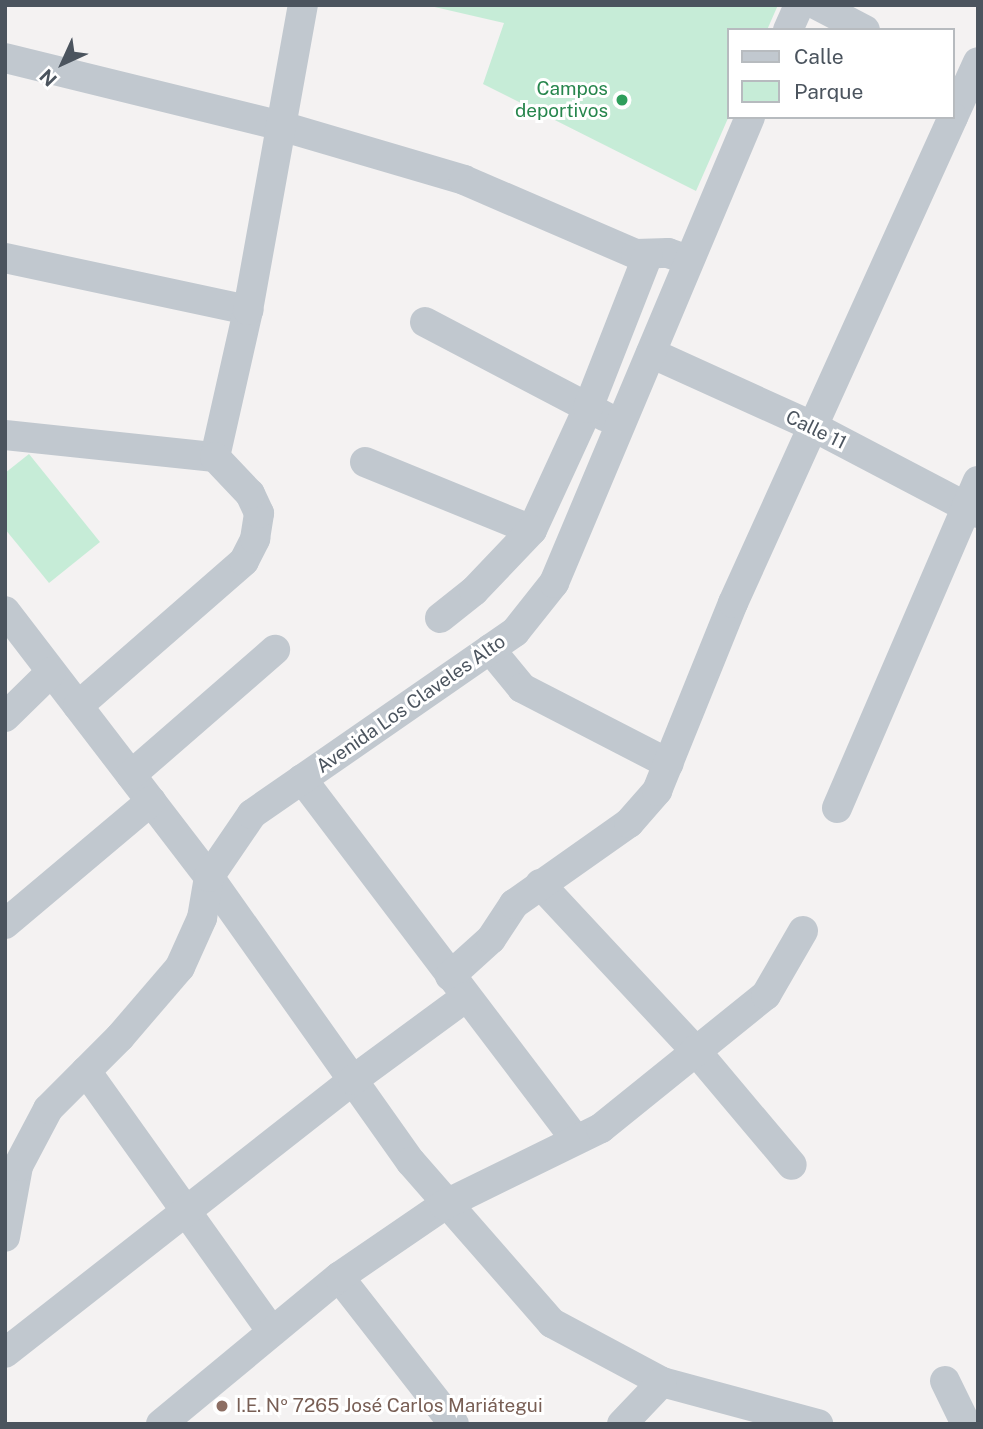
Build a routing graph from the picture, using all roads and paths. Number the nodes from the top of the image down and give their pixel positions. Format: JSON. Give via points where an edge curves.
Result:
{"nodes":[{"id":1,"x":303,"y":5,"type":"edge"},
{"id":2,"x":799,"y":5,"type":"edge"},
{"id":3,"x":817,"y":5,"type":"edge"},
{"id":4,"x":789,"y":28,"type":"edge"},
{"id":5,"x":861,"y":28,"type":"edge"},
{"id":6,"x":5,"y":58,"type":"edge"},
{"id":7,"x":969,"y":76,"type":"edge"},
{"id":8,"x":955,"y":112,"type":"edge"},
{"id":9,"x":749,"y":119,"type":"edge"},
{"id":10,"x":952,"y":119,"type":"edge"},
{"id":11,"x":281,"y":126,"type":"junction"},
{"id":12,"x":648,"y":255,"type":"junction"},
{"id":13,"x":5,"y":258,"type":"edge"},
{"id":14,"x":688,"y":260,"type":"junction"},
{"id":15,"x":248,"y":310,"type":"junction"},
{"id":16,"x":425,"y":322,"type":"dead end"},
{"id":17,"x":651,"y":353,"type":"junction"},
{"id":18,"x":588,"y":408,"type":"junction"},
{"id":19,"x":619,"y":424,"type":"junction"},
{"id":20,"x":814,"y":427,"type":"junction"},
{"id":21,"x":5,"y":435,"type":"edge"},
{"id":22,"x":572,"y":444,"type":"junction"},
{"id":23,"x":215,"y":457,"type":"junction"},
{"id":24,"x":606,"y":458,"type":"junction"},
{"id":25,"x":365,"y":462,"type":"dead end"},
{"id":26,"x":974,"y":500,"type":"edge"},
{"id":27,"x":532,"y":530,"type":"junction"},
{"id":28,"x":5,"y":611,"type":"edge"},
{"id":29,"x":440,"y":618,"type":"dead end"},
{"id":30,"x":490,"y":649,"type":"junction"},
{"id":31,"x":275,"y":650,"type":"dead end"},
{"id":32,"x":51,"y":672,"type":"junction"},
{"id":33,"x":78,"y":706,"type":"junction"},
{"id":34,"x":5,"y":717,"type":"edge"},
{"id":35,"x":669,"y":764,"type":"junction"},
{"id":36,"x":131,"y":775,"type":"junction"},
{"id":37,"x":302,"y":779,"type":"junction"},
{"id":38,"x":151,"y":801,"type":"junction"},
{"id":39,"x":837,"y":807,"type":"dead end"},
{"id":40,"x":209,"y":877,"type":"junction"},
{"id":41,"x":540,"y":884,"type":"junction"},
{"id":42,"x":5,"y":923,"type":"edge"},
{"id":43,"x":803,"y":931,"type":"dead end"},
{"id":44,"x":458,"y":986,"type":"junction"},
{"id":45,"x":695,"y":1050,"type":"junction"},
{"id":46,"x":86,"y":1071,"type":"junction"},
{"id":47,"x":353,"y":1080,"type":"junction"},
{"id":48,"x":48,"y":1109,"type":"junction"},
{"id":49,"x":576,"y":1140,"type":"junction"},
{"id":50,"x":5,"y":1142,"type":"edge"},
{"id":51,"x":792,"y":1165,"type":"dead end"},
{"id":52,"x":444,"y":1205,"type":"junction"},
{"id":53,"x":186,"y":1211,"type":"junction"},
{"id":54,"x":5,"y":1237,"type":"edge"},
{"id":55,"x":339,"y":1277,"type":"junction"},
{"id":56,"x":272,"y":1332,"type":"junction"},
{"id":57,"x":5,"y":1353,"type":"edge"},
{"id":58,"x":945,"y":1381,"type":"dead end"},
{"id":59,"x":662,"y":1382,"type":"junction"},
{"id":60,"x":161,"y":1424,"type":"edge"},
{"id":61,"x":454,"y":1424,"type":"edge"},
{"id":62,"x":622,"y":1424,"type":"edge"},
{"id":63,"x":818,"y":1424,"type":"edge"},
{"id":64,"x":965,"y":1424,"type":"edge"}],
"edges":[{"from":1,"to":11,"type":"street"},
{"from":2,"to":4,"type":"street"},
{"from":3,"to":5,"type":"street"},
{"from":6,"to":11,"type":"street"},
{"from":7,"to":8,"type":"street"},
{"from":9,"to":14,"type":"street","name":"Avenida Los Claveles Alto"},
{"from":10,"to":20,"type":"street"},
{"from":11,"to":12,"type":"street","via":[[464,180],[636,254]]},
{"from":11,"to":15,"type":"street"},
{"from":12,"to":14,"type":"street","via":[[668,253]]},
{"from":12,"to":18,"type":"street"},
{"from":13,"to":15,"type":"street"},
{"from":14,"to":17,"type":"street","name":"Avenida Los Claveles Alto"},
{"from":15,"to":23,"type":"street"},
{"from":16,"to":18,"type":"street"},
{"from":17,"to":19,"type":"street","name":"Avenida Los Claveles Alto"},
{"from":17,"to":20,"type":"street","name":"Calle 11"},
{"from":18,"to":19,"type":"street"},
{"from":18,"to":22,"type":"street"},
{"from":19,"to":24,"type":"street","name":"Avenida Los Claveles Alto"},
{"from":20,"to":26,"type":"street","name":"Calle 11"},
{"from":20,"to":35,"type":"street","via":[[733,603]]},
{"from":21,"to":23,"type":"street"},
{"from":22,"to":24,"type":"street"},
{"from":22,"to":27,"type":"street"},
{"from":23,"to":33,"type":"street","via":[[250,494],[259,513],[255,538],[244,561]]},
{"from":24,"to":30,"type":"street","name":"Avenida Los Claveles Alto","via":[[554,583],[515,632]]},
{"from":25,"to":27,"type":"street"},
{"from":26,"to":39,"type":"street"},
{"from":27,"to":29,"type":"street","via":[[474,591]]},
{"from":28,"to":32,"type":"street"},
{"from":30,"to":35,"type":"street","via":[[522,688]]},
{"from":30,"to":37,"type":"street","name":"Avenida Los Claveles Alto"},
{"from":31,"to":36,"type":"street"},
{"from":32,"to":33,"type":"street"},
{"from":32,"to":34,"type":"street"},
{"from":33,"to":36,"type":"street"},
{"from":35,"to":41,"type":"street","via":[[657,791],[629,823]]},
{"from":36,"to":38,"type":"street"},
{"from":37,"to":40,"type":"street","name":"Avenida Los Claveles Alto","via":[[252,814]]},
{"from":37,"to":44,"type":"street"},
{"from":38,"to":40,"type":"street"},
{"from":38,"to":42,"type":"street"},
{"from":40,"to":46,"type":"street","name":"Avenida Los Claveles Alto","via":[[202,918],[180,967]]},
{"from":40,"to":47,"type":"street"},
{"from":41,"to":44,"type":"street","via":[[514,904]]},
{"from":41,"to":45,"type":"street"},
{"from":43,"to":45,"type":"street","via":[[766,995]]},
{"from":44,"to":47,"type":"street"},
{"from":44,"to":49,"type":"street"},
{"from":45,"to":49,"type":"street","via":[[601,1128]]},
{"from":45,"to":51,"type":"street"},
{"from":46,"to":48,"type":"street","name":"Avenida Los Claveles Alto"},
{"from":46,"to":53,"type":"street"},
{"from":47,"to":52,"type":"street"},
{"from":47,"to":53,"type":"street"},
{"from":48,"to":50,"type":"street"},
{"from":48,"to":54,"type":"street","name":"Avenida Los Claveles Alto","via":[[18,1166]]},
{"from":49,"to":52,"type":"street"},
{"from":52,"to":55,"type":"street"},
{"from":52,"to":59,"type":"street","via":[[552,1323]]},
{"from":53,"to":56,"type":"street"},
{"from":53,"to":57,"type":"street"},
{"from":55,"to":56,"type":"street"},
{"from":55,"to":61,"type":"street"},
{"from":56,"to":60,"type":"street"},
{"from":58,"to":64,"type":"street"},
{"from":59,"to":62,"type":"street"},
{"from":59,"to":63,"type":"street"}]}
